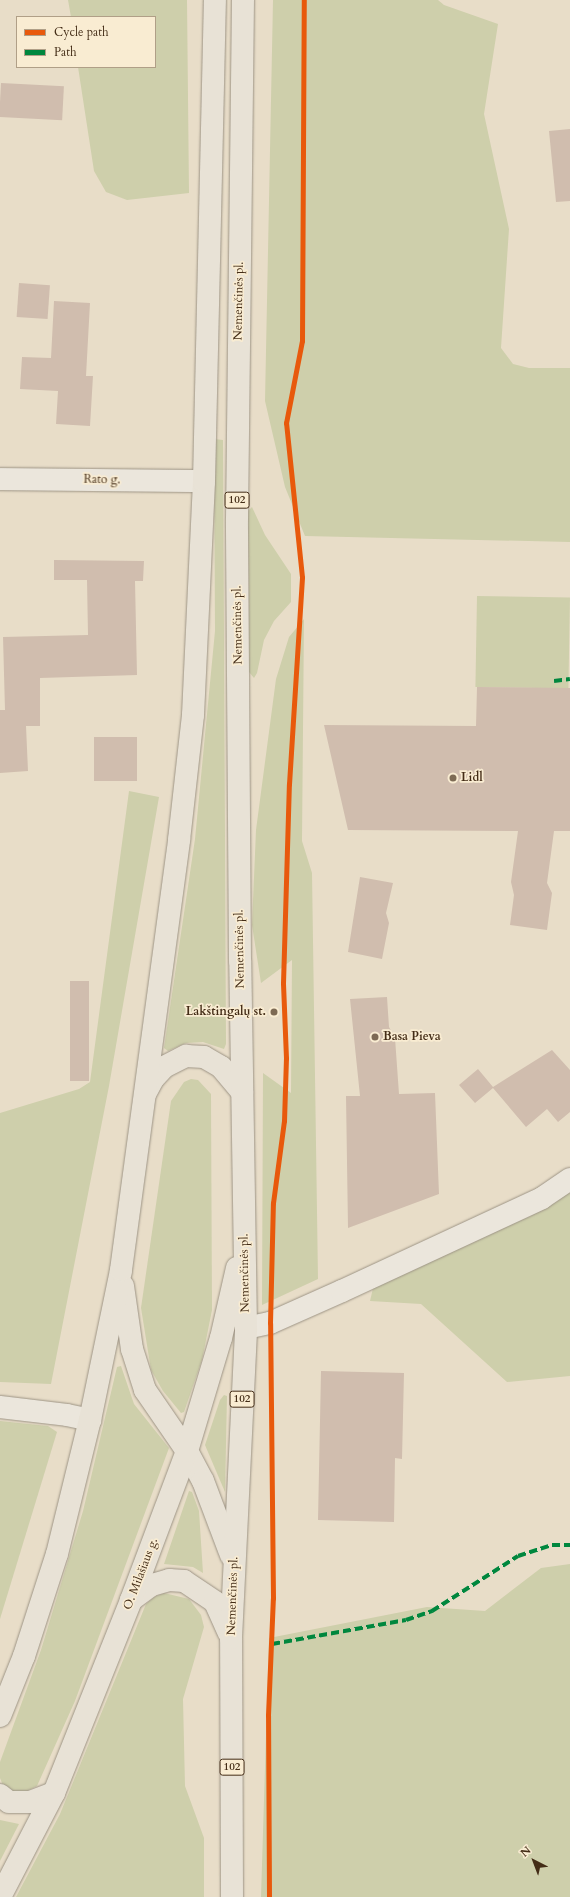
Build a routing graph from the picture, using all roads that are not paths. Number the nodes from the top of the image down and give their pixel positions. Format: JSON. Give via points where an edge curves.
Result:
{"nodes":[{"id":1,"x":215,"y":0,"type":"edge"},
{"id":2,"x":243,"y":0,"type":"edge"},
{"id":3,"x":0,"y":478,"type":"edge"},
{"id":4,"x":204,"y":481,"type":"junction"},
{"id":5,"x":242,"y":1092,"type":"junction"},
{"id":6,"x":142,"y":1101,"type":"junction"},
{"id":7,"x":570,"y":1179,"type":"edge"},
{"id":8,"x":244,"y":1237,"type":"junction"},
{"id":9,"x":121,"y":1270,"type":"junction"},
{"id":10,"x":246,"y":1328,"type":"junction"},
{"id":11,"x":0,"y":1407,"type":"edge"},
{"id":12,"x":90,"y":1420,"type":"junction"},
{"id":13,"x":187,"y":1451,"type":"junction"},
{"id":14,"x":234,"y":1562,"type":"junction"},
{"id":15,"x":131,"y":1600,"type":"junction"},
{"id":16,"x":231,"y":1638,"type":"junction"},
{"id":17,"x":0,"y":1716,"type":"edge"},
{"id":18,"x":54,"y":1793,"type":"junction"},
{"id":19,"x":0,"y":1795,"type":"edge"},
{"id":20,"x":0,"y":1897,"type":"edge"},
{"id":21,"x":232,"y":1897,"type":"edge"}],
"edges":[{"from":1,"to":4,"type":"main road","number":"102"},
{"from":2,"to":5,"type":"main road","name":"Nemenčinės pl.","number":"102","via":[[237,512]]},
{"from":3,"to":4,"type":"street","name":"Rato g."},
{"from":4,"to":6,"type":"main road","number":"102","via":[[193,715],[179,840]]},
{"from":5,"to":6,"type":"main road","via":[[221,1067],[204,1057],[186,1056],[164,1067],[153,1079]]},
{"from":5,"to":8,"type":"main road","name":"Nemenčinės pl.","number":"102"},
{"from":6,"to":9,"type":"main road","number":"102"},
{"from":7,"to":10,"type":"street","via":[[542,1198],[342,1291],[270,1323]]},
{"from":8,"to":10,"type":"main road","name":"Nemenčinės pl.","number":"102"},
{"from":8,"to":13,"type":"main road","name":"O. Milašiaus g.","via":[[221,1338]]},
{"from":9,"to":12,"type":"main road"},
{"from":9,"to":13,"type":"main road","number":"102","via":[[132,1349],[145,1390],[165,1423]]},
{"from":10,"to":14,"type":"main road","name":"Nemenčinės pl.","number":"102"},
{"from":11,"to":12,"type":"street"},
{"from":12,"to":17,"type":"main road","via":[[57,1554],[24,1656]]},
{"from":13,"to":14,"type":"main road","number":"102","via":[[203,1481]]},
{"from":13,"to":15,"type":"main road","name":"O. Milašiaus g."},
{"from":14,"to":16,"type":"main road","name":"Nemenčinės pl.","number":"102"},
{"from":15,"to":16,"type":"main road","via":[[152,1585],[169,1580],[184,1581],[215,1602]]},
{"from":15,"to":18,"type":"main road","name":"O. Milašiaus g."},
{"from":16,"to":21,"type":"main road","name":"Nemenčinės pl.","number":"102"},
{"from":18,"to":19,"type":"main road","via":[[30,1802],[9,1802]]},
{"from":18,"to":20,"type":"main road","name":"O. Milašiaus g."}]}
